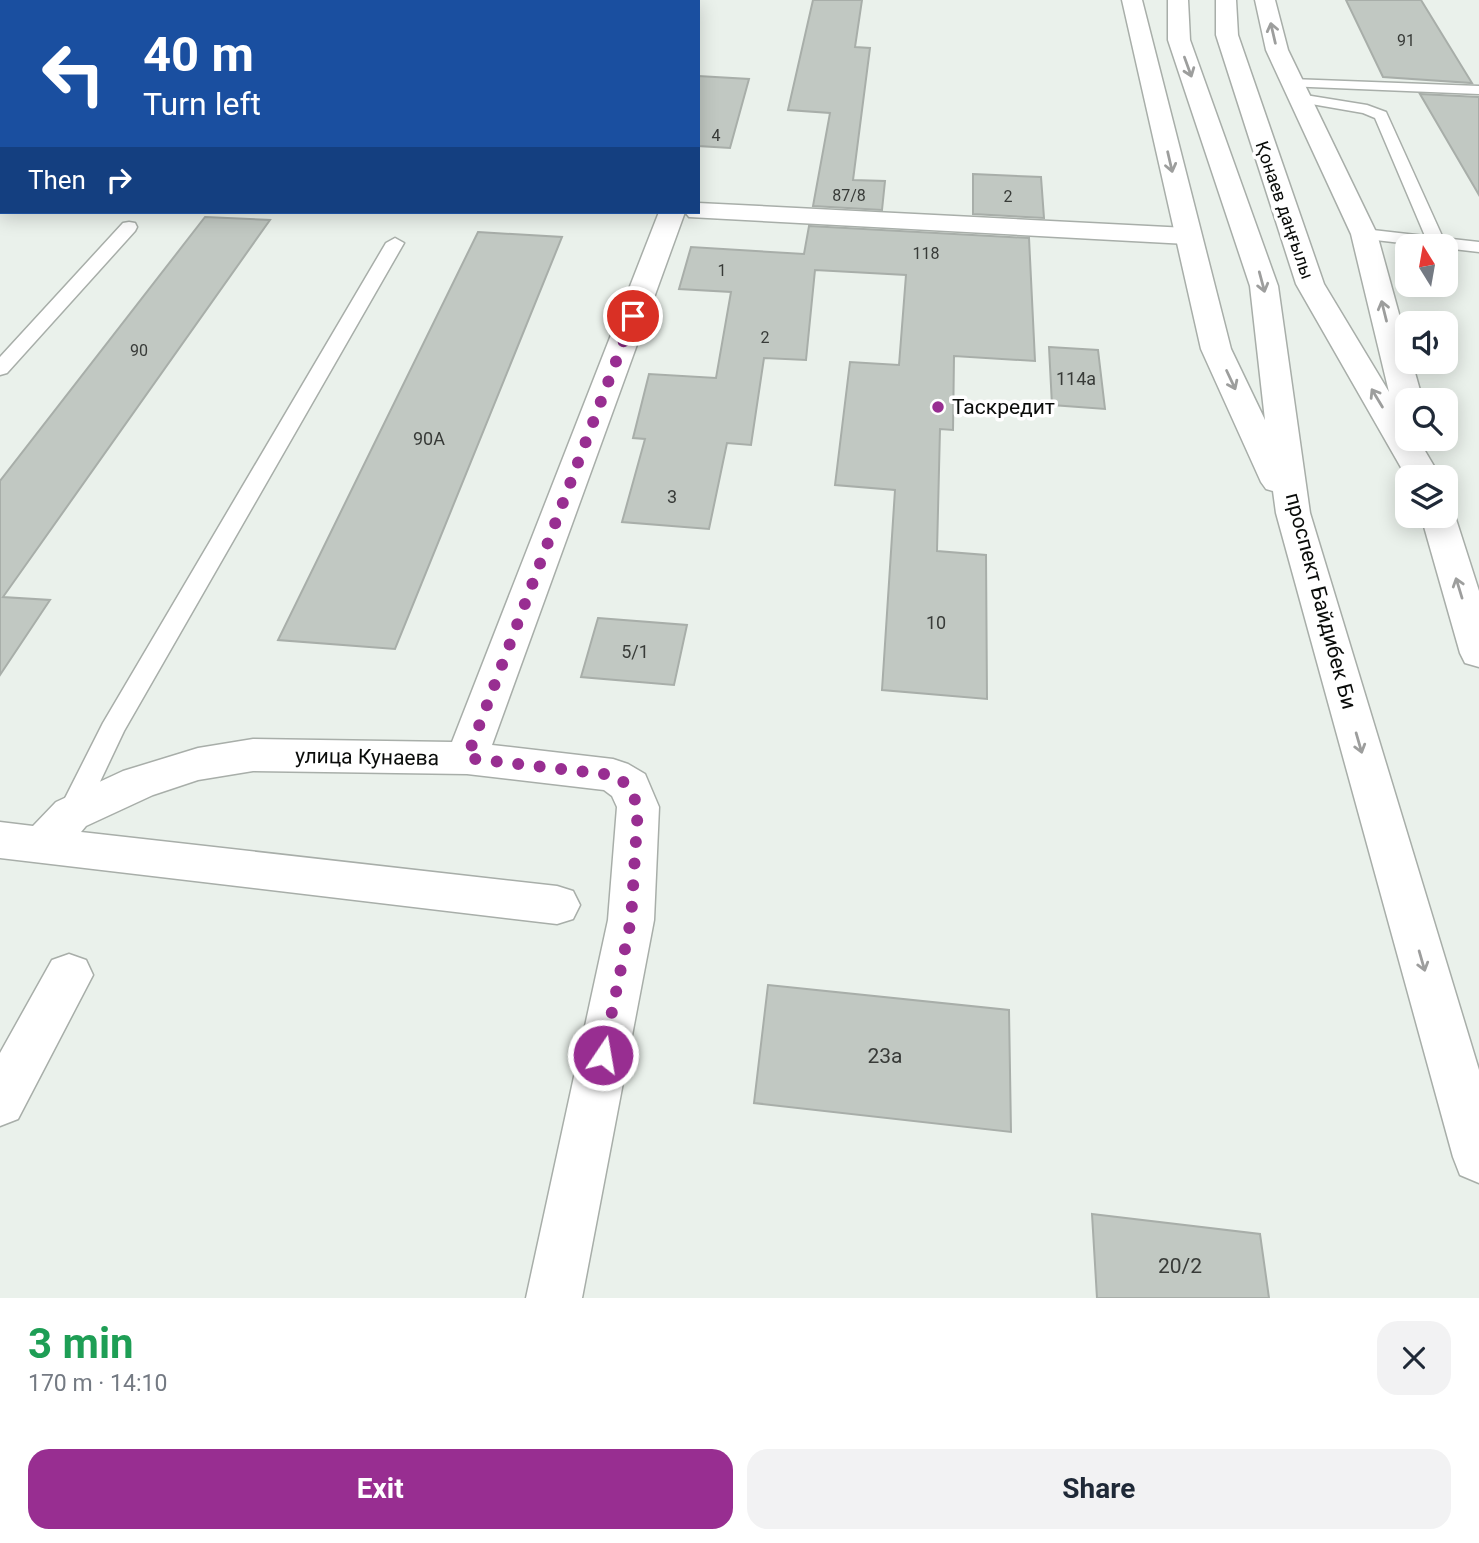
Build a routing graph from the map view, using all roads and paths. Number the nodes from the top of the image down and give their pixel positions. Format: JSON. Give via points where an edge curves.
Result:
{"nodes":[{"id":1,"x":1132,"y":0,"type":"edge"},
{"id":2,"x":1178,"y":0,"type":"edge"},
{"id":3,"x":1226,"y":0,"type":"edge"},
{"id":4,"x":1265,"y":0,"type":"edge"},
{"id":5,"x":1479,"y":89,"type":"edge"},
{"id":6,"x":1295,"y":90,"type":"junction"},
{"id":7,"x":700,"y":211,"type":"edge"},
{"id":8,"x":671,"y":214,"type":"edge"},
{"id":9,"x":129,"y":227,"type":"dead end"},
{"id":10,"x":1364,"y":234,"type":"junction"},
{"id":11,"x":1433,"y":234,"type":"edge"},
{"id":12,"x":1187,"y":236,"type":"junction"},
{"id":13,"x":1395,"y":237,"type":"edge"},
{"id":14,"x":395,"y":243,"type":"dead end"},
{"id":15,"x":1458,"y":245,"type":"edge"},
{"id":16,"x":1479,"y":247,"type":"edge"},
{"id":17,"x":0,"y":369,"type":"edge"},
{"id":18,"x":1404,"y":388,"type":"edge"},
{"id":19,"x":1418,"y":465,"type":"edge"},
{"id":20,"x":1293,"y":513,"type":"junction"},
{"id":21,"x":1442,"y":528,"type":"edge"},
{"id":22,"x":1479,"y":653,"type":"edge"},
{"id":23,"x":467,"y":758,"type":"junction"},
{"id":24,"x":57,"y":829,"type":"junction"},
{"id":25,"x":0,"y":840,"type":"edge"},
{"id":26,"x":557,"y":905,"type":"dead end"},
{"id":27,"x":69,"y":975,"type":"dead end"},
{"id":28,"x":0,"y":1102,"type":"edge"},
{"id":29,"x":1479,"y":1157,"type":"edge"},
{"id":30,"x":554,"y":1298,"type":"edge"}],
"edges":[{"from":1,"to":12,"type":"main road","one_way":true},
{"from":2,"to":20,"type":"main road","name":"проспект Байдибек Би","one_way":true,"via":[[1179,40],[1264,286]]},
{"from":19,"to":3,"type":"main road","name":"Қонаев даңғылы","one_way":true,"via":[[1310,284],[1227,35]]},
{"from":6,"to":4,"type":"main road","one_way":true,"via":[[1276,50]]},
{"from":5,"to":6,"type":"lane"},
{"from":6,"to":10,"type":"main road"},
{"from":6,"to":11,"type":"lane","via":[[1381,115]]},
{"from":7,"to":12,"type":"main road"},
{"from":8,"to":23,"type":"main road","name":"улица Кунаева"},
{"from":9,"to":17,"type":"lane"},
{"from":10,"to":13,"type":"lane"},
{"from":18,"to":10,"type":"main road","one_way":true},
{"from":12,"to":20,"type":"main road","one_way":true,"via":[[1216,349]]},
{"from":14,"to":24,"type":"lane"},
{"from":15,"to":16,"type":"lane"},
{"from":20,"to":29,"type":"main road","name":"проспект Байдибек Би","one_way":true},
{"from":22,"to":21,"type":"main road","one_way":true},
{"from":23,"to":24,"type":"main road","name":"улица Кунаева","via":[[253,755],[198,764],[138,783]]},
{"from":23,"to":30,"type":"main road","via":[[613,775],[629,786],[638,807],[631,920]]},
{"from":24,"to":25,"type":"main road"},
{"from":24,"to":26,"type":"main road"},
{"from":27,"to":28,"type":"main road"}]}
